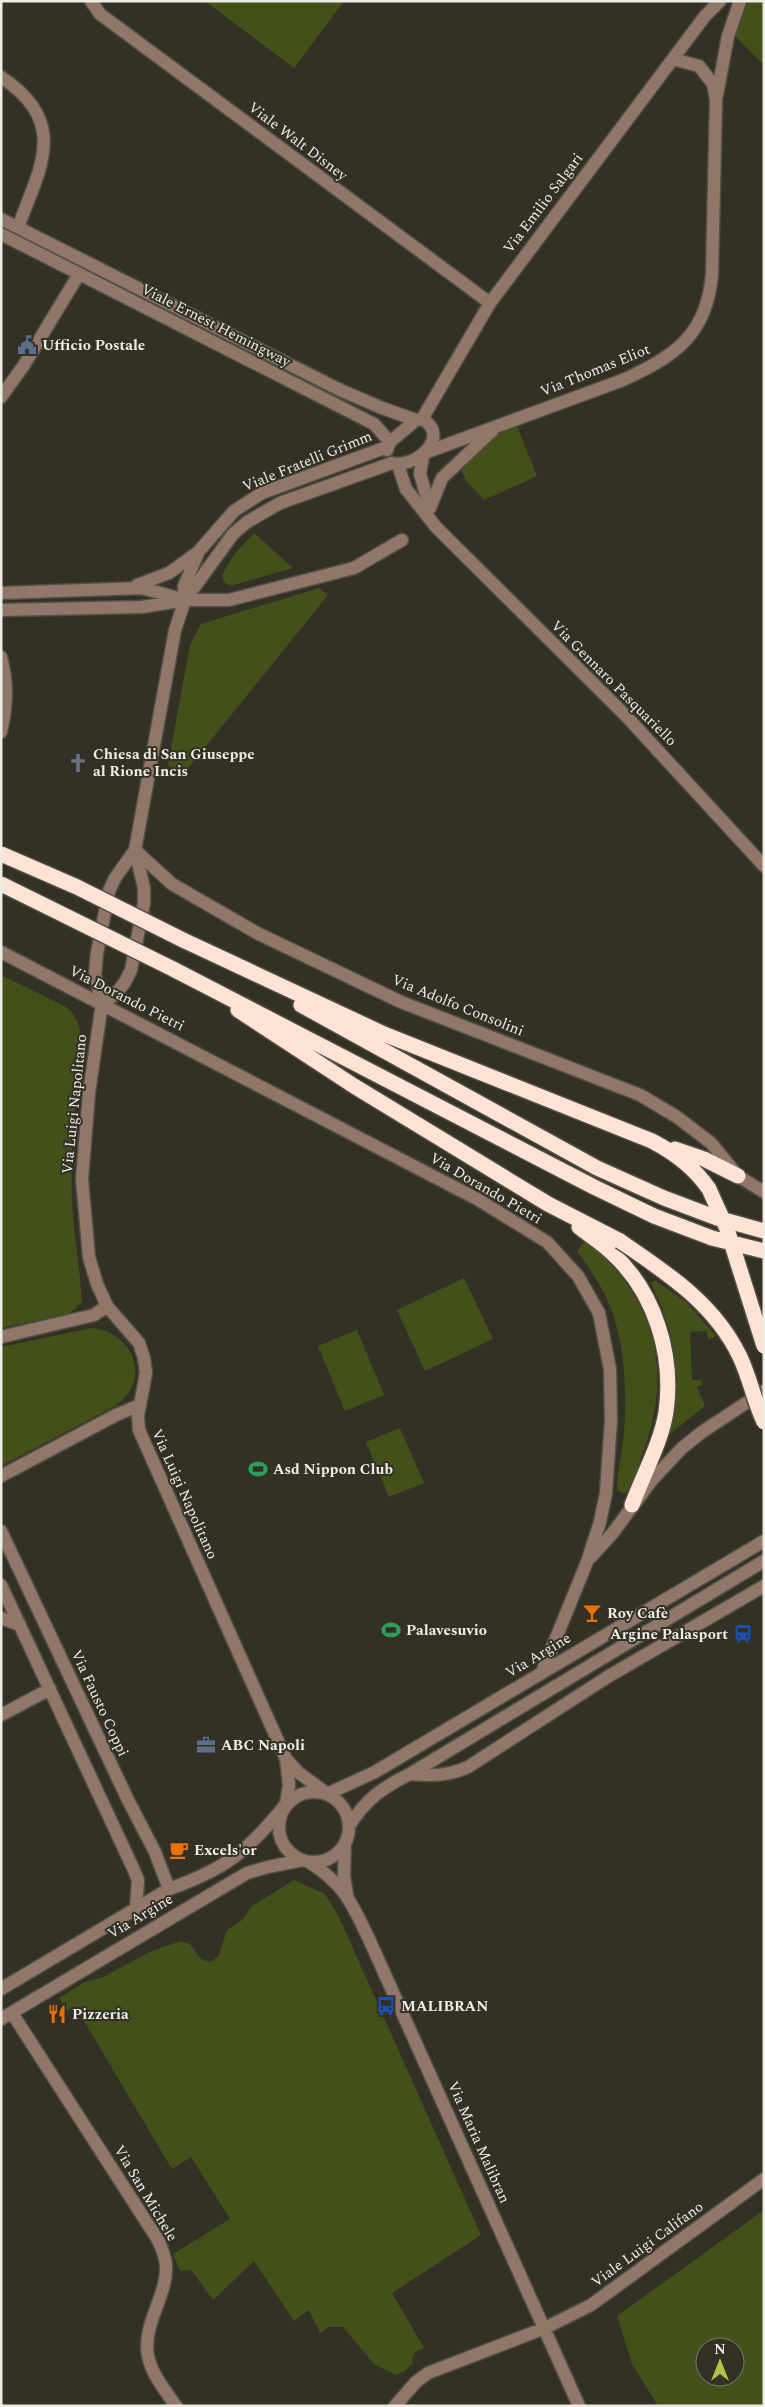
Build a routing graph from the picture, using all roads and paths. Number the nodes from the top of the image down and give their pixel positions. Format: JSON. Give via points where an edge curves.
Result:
{"nodes":[{"id":1,"x":91,"y":1,"type":"edge"},
{"id":2,"x":713,"y":1,"type":"edge"},
{"id":3,"x":720,"y":1,"type":"edge"},
{"id":4,"x":740,"y":1,"type":"edge"},
{"id":5,"x":705,"y":16,"type":"junction"},
{"id":6,"x":672,"y":59,"type":"junction"},
{"id":7,"x":1,"y":77,"type":"edge"},
{"id":8,"x":716,"y":100,"type":"junction"},
{"id":9,"x":1,"y":219,"type":"edge"},
{"id":10,"x":18,"y":227,"type":"junction"},
{"id":11,"x":1,"y":234,"type":"edge"},
{"id":12,"x":79,"y":274,"type":"junction"},
{"id":13,"x":490,"y":303,"type":"junction"},
{"id":14,"x":1,"y":397,"type":"edge"},
{"id":15,"x":419,"y":420,"type":"junction"},
{"id":16,"x":497,"y":426,"type":"junction"},
{"id":17,"x":434,"y":436,"type":"junction"},
{"id":18,"x":388,"y":444,"type":"junction"},
{"id":19,"x":448,"y":444,"type":"junction"},
{"id":20,"x":425,"y":454,"type":"junction"},
{"id":21,"x":395,"y":464,"type":"junction"},
{"id":22,"x":430,"y":508,"type":"junction"},
{"id":23,"x":436,"y":527,"type":"junction"},
{"id":24,"x":402,"y":540,"type":"dead end"},
{"id":25,"x":200,"y":551,"type":"junction"},
{"id":26,"x":127,"y":588,"type":"junction"},
{"id":27,"x":1,"y":593,"type":"edge"},
{"id":28,"x":184,"y":600,"type":"junction"},
{"id":29,"x":1,"y":610,"type":"edge"},
{"id":30,"x":1,"y":657,"type":"edge"},
{"id":31,"x":1,"y":732,"type":"edge"},
{"id":32,"x":135,"y":850,"type":"junction"},
{"id":33,"x":1,"y":854,"type":"edge"},
{"id":34,"x":764,"y":866,"type":"edge"},
{"id":35,"x":1,"y":884,"type":"edge"},
{"id":36,"x":183,"y":940,"type":"junction"},
{"id":37,"x":1,"y":952,"type":"edge"},
{"id":38,"x":200,"y":982,"type":"junction"},
{"id":39,"x":102,"y":1003,"type":"junction"},
{"id":40,"x":652,"y":1141,"type":"junction"},
{"id":41,"x":738,"y":1176,"type":"junction"},
{"id":42,"x":764,"y":1192,"type":"edge"},
{"id":43,"x":548,"y":1204,"type":"junction"},
{"id":44,"x":764,"y":1231,"type":"edge"},
{"id":45,"x":764,"y":1252,"type":"edge"},
{"id":46,"x":107,"y":1306,"type":"junction"},
{"id":47,"x":1,"y":1337,"type":"edge"},
{"id":48,"x":764,"y":1346,"type":"edge"},
{"id":49,"x":764,"y":1391,"type":"edge"},
{"id":50,"x":140,"y":1405,"type":"junction"},
{"id":51,"x":764,"y":1422,"type":"edge"},
{"id":52,"x":1,"y":1476,"type":"edge"},
{"id":53,"x":632,"y":1505,"type":"junction"},
{"id":54,"x":1,"y":1531,"type":"edge"},
{"id":55,"x":764,"y":1541,"type":"edge"},
{"id":56,"x":764,"y":1561,"type":"edge"},
{"id":57,"x":587,"y":1562,"type":"junction"},
{"id":58,"x":1,"y":1585,"type":"edge"},
{"id":59,"x":764,"y":1586,"type":"edge"},
{"id":60,"x":1,"y":1618,"type":"edge"},
{"id":61,"x":20,"y":1626,"type":"junction"},
{"id":62,"x":543,"y":1670,"type":"junction"},
{"id":63,"x":50,"y":1689,"type":"junction"},
{"id":64,"x":1,"y":1715,"type":"edge"},
{"id":65,"x":286,"y":1760,"type":"junction"},
{"id":66,"x":410,"y":1774,"type":"junction"},
{"id":67,"x":327,"y":1794,"type":"junction"},
{"id":68,"x":286,"y":1804,"type":"junction"},
{"id":69,"x":349,"y":1826,"type":"junction"},
{"id":70,"x":344,"y":1844,"type":"junction"},
{"id":71,"x":306,"y":1861,"type":"junction"},
{"id":72,"x":169,"y":1889,"type":"junction"},
{"id":73,"x":347,"y":1894,"type":"junction"},
{"id":74,"x":136,"y":1909,"type":"junction"},
{"id":75,"x":1,"y":1989,"type":"edge"},
{"id":76,"x":7,"y":2016,"type":"edge"},
{"id":77,"x":764,"y":2179,"type":"edge"},
{"id":78,"x":545,"y":2328,"type":"junction"},
{"id":79,"x":176,"y":2406,"type":"edge"},
{"id":80,"x":394,"y":2406,"type":"edge"},
{"id":81,"x":579,"y":2406,"type":"edge"}],
"edges":[{"from":1,"to":13,"type":"street","name":"Viale Walt Disney","via":[[100,14]]},
{"from":2,"to":5,"type":"street","name":"Via Emilio Salgari"},
{"from":3,"to":5,"type":"street","name":"Via Emilio Salgari"},
{"from":4,"to":8,"type":"street","name":"Via Thomas Eliot","via":[[728,36]]},
{"from":5,"to":6,"type":"street","name":"Via Emilio Salgari"},
{"from":6,"to":8,"type":"street","name":"Via Thomas Eliot","via":[[699,66],[713,84]]},
{"from":6,"to":13,"type":"street","name":"Via Emilio Salgari"},
{"from":7,"to":10,"type":"street","via":[[34,107],[44,138],[42,166]]},
{"from":8,"to":16,"type":"street","name":"Via Thomas Eliot","via":[[712,274],[710,291],[698,324],[679,349],[649,368]]},
{"from":9,"to":10,"type":"street","name":"Viale Ernest Hemingway"},
{"from":10,"to":15,"type":"street","name":"Viale Ernest Hemingway","via":[[338,390]]},
{"from":11,"to":12,"type":"street","name":"Viale Ernest Hemingway"},
{"from":12,"to":14,"type":"street","via":[[24,366]]},
{"from":12,"to":18,"type":"street","name":"Viale Ernest Hemingway","via":[[374,424]]},
{"from":13,"to":15,"type":"street","name":"Via Emilio Salgari"},
{"from":15,"to":17,"type":"street","via":[[433,429]]},
{"from":15,"to":18,"type":"street","name":"Viale Fratelli Grimm"},
{"from":16,"to":19,"type":"street","name":"Via Thomas Eliot"},
{"from":16,"to":22,"type":"street","via":[[442,478]]},
{"from":17,"to":19,"type":"street","via":[[440,443]]},
{"from":17,"to":20,"type":"street"},
{"from":18,"to":21,"type":"street","name":"Viale Ernest Hemingway"},
{"from":18,"to":25,"type":"street","name":"Viale Fratelli Grimm","via":[[248,500],[220,524]]},
{"from":19,"to":20,"type":"street","name":"Via Thomas Eliot"},
{"from":20,"to":21,"type":"street","name":"Viale Fratelli Grimm"},
{"from":20,"to":22,"type":"street","via":[[420,474]]},
{"from":21,"to":23,"type":"street","name":"Via Gennaro Pasquariello","via":[[406,489]]},
{"from":21,"to":28,"type":"street","name":"Viale Fratelli Grimm","via":[[261,512],[233,534]]},
{"from":22,"to":23,"type":"street"},
{"from":23,"to":34,"type":"street","name":"Via Gennaro Pasquariello","via":[[627,717]]},
{"from":24,"to":28,"type":"street","via":[[354,568],[229,600]]},
{"from":25,"to":26,"type":"street","name":"Viale Fratelli Grimm","via":[[169,573]]},
{"from":25,"to":28,"type":"street","name":"Viale Fratelli Grimm","via":[[184,586]]},
{"from":26,"to":27,"type":"street","name":"Viale Fratelli Grimm"},
{"from":26,"to":28,"type":"street","name":"Viale Fratelli Grimm","via":[[148,588]]},
{"from":28,"to":29,"type":"street","via":[[142,607]]},
{"from":28,"to":32,"type":"street","name":"Via Luigi Napolitano","via":[[175,630]]},
{"from":30,"to":31,"type":"street","via":[[7,679],[7,702]]},
{"from":32,"to":39,"type":"street","name":"Via Luigi Napolitano","via":[[109,891],[96,968]]},
{"from":32,"to":39,"type":"street","name":"Via Luigi Napolitano","via":[[144,888],[144,903],[130,970],[115,995]]},
{"from":32,"to":41,"type":"street","name":"Via Adolfo Consolini","via":[[172,884],[266,938],[401,1002],[640,1095],[710,1143]]},
{"from":33,"to":36,"type":"highway","bridge":true},
{"from":35,"to":38,"type":"highway","bridge":true},
{"from":36,"to":40,"type":"highway","via":[[384,1034]]},
{"from":36,"to":44,"type":"highway","bridge":true,"via":[[597,1168],[717,1218]]},
{"from":37,"to":39,"type":"street","name":"Via Dorando Pietri"},
{"from":38,"to":43,"type":"highway","via":[[259,1026]]},
{"from":38,"to":45,"type":"highway","bridge":true,"via":[[654,1216],[712,1238]]},
{"from":39,"to":46,"type":"street","name":"Via Luigi Napolitano","via":[[89,1094],[82,1179],[89,1257]]},
{"from":39,"to":57,"type":"street","name":"Via Dorando Pietri","via":[[477,1198],[547,1242],[578,1276],[599,1313],[610,1369],[612,1420],[606,1493]]},
{"from":40,"to":41,"type":"highway","via":[[704,1159]]},
{"from":40,"to":48,"type":"highway","bridge":true,"via":[[685,1162],[700,1175],[708,1189],[726,1229]]},
{"from":41,"to":42,"type":"street","name":"Via Adolfo Consolini"},
{"from":43,"to":51,"type":"highway","bridge":true,"via":[[620,1240],[700,1300],[722,1323],[750,1380]]},
{"from":43,"to":53,"type":"highway","via":[[612,1252],[634,1277],[653,1310],[661,1337],[667,1372],[666,1413]]},
{"from":46,"to":47,"type":"street","via":[[94,1315]]},
{"from":46,"to":50,"type":"street","name":"Via Luigi Napolitano","via":[[139,1342],[146,1373]]},
{"from":49,"to":53,"type":"street","via":[[682,1448]]},
{"from":50,"to":52,"type":"street"},
{"from":50,"to":65,"type":"street","name":"Via Luigi Napolitano","via":[[138,1430]]},
{"from":53,"to":57,"type":"street"},
{"from":54,"to":72,"type":"street","name":"Via Fausto Coppi","via":[[155,1852]]},
{"from":55,"to":62,"type":"street","name":"Via Argine"},
{"from":56,"to":66,"type":"street"},
{"from":57,"to":62,"type":"street","name":"Via Dorando Pietri"},
{"from":58,"to":61,"type":"street"},
{"from":59,"to":66,"type":"street","via":[[609,1676],[468,1766],[438,1776]]},
{"from":60,"to":61,"type":"street"},
{"from":61,"to":63,"type":"street"},
{"from":62,"to":67,"type":"street","name":"Via Argine","via":[[375,1772]]},
{"from":63,"to":64,"type":"street"},
{"from":63,"to":74,"type":"street","via":[[138,1880]]},
{"from":65,"to":67,"type":"street","name":"Via Luigi Napolitano"},
{"from":65,"to":68,"type":"street","name":"Via Luigi Napolitano","via":[[289,1771]]},
{"from":66,"to":69,"type":"street","via":[[387,1785],[366,1801]]},
{"from":67,"to":68,"type":"street","via":[[308,1792]]},
{"from":67,"to":69,"type":"street","via":[[343,1806]]},
{"from":68,"to":71,"type":"street","via":[[278,1822],[281,1841],[293,1856]]},
{"from":68,"to":72,"type":"street","name":"Via Argine","via":[[258,1839],[239,1855],[199,1878]]},
{"from":69,"to":70,"type":"street"},
{"from":70,"to":71,"type":"street","via":[[331,1857],[320,1862]]},
{"from":70,"to":73,"type":"street","name":"Via Maria Malibran"},
{"from":71,"to":73,"type":"street","name":"Via Maria Malibran","via":[[331,1877]]},
{"from":71,"to":76,"type":"street","name":"Via Argine","via":[[246,1874]]},
{"from":72,"to":74,"type":"street","name":"Via Argine"},
{"from":73,"to":78,"type":"street","name":"Via Maria Malibran"},
{"from":74,"to":75,"type":"street","name":"Via Argine"},
{"from":76,"to":79,"type":"street","name":"Via San Michele","via":[[117,2174],[158,2240],[166,2272],[150,2322],[147,2349],[156,2377]]},
{"from":77,"to":78,"type":"street","name":"Viale Luigi Califano","via":[[605,2295]]},
{"from":78,"to":80,"type":"street","name":"Viale Luigi Califano","via":[[428,2372]]},
{"from":78,"to":81,"type":"street","name":"Via Maria Malibran"}]}
